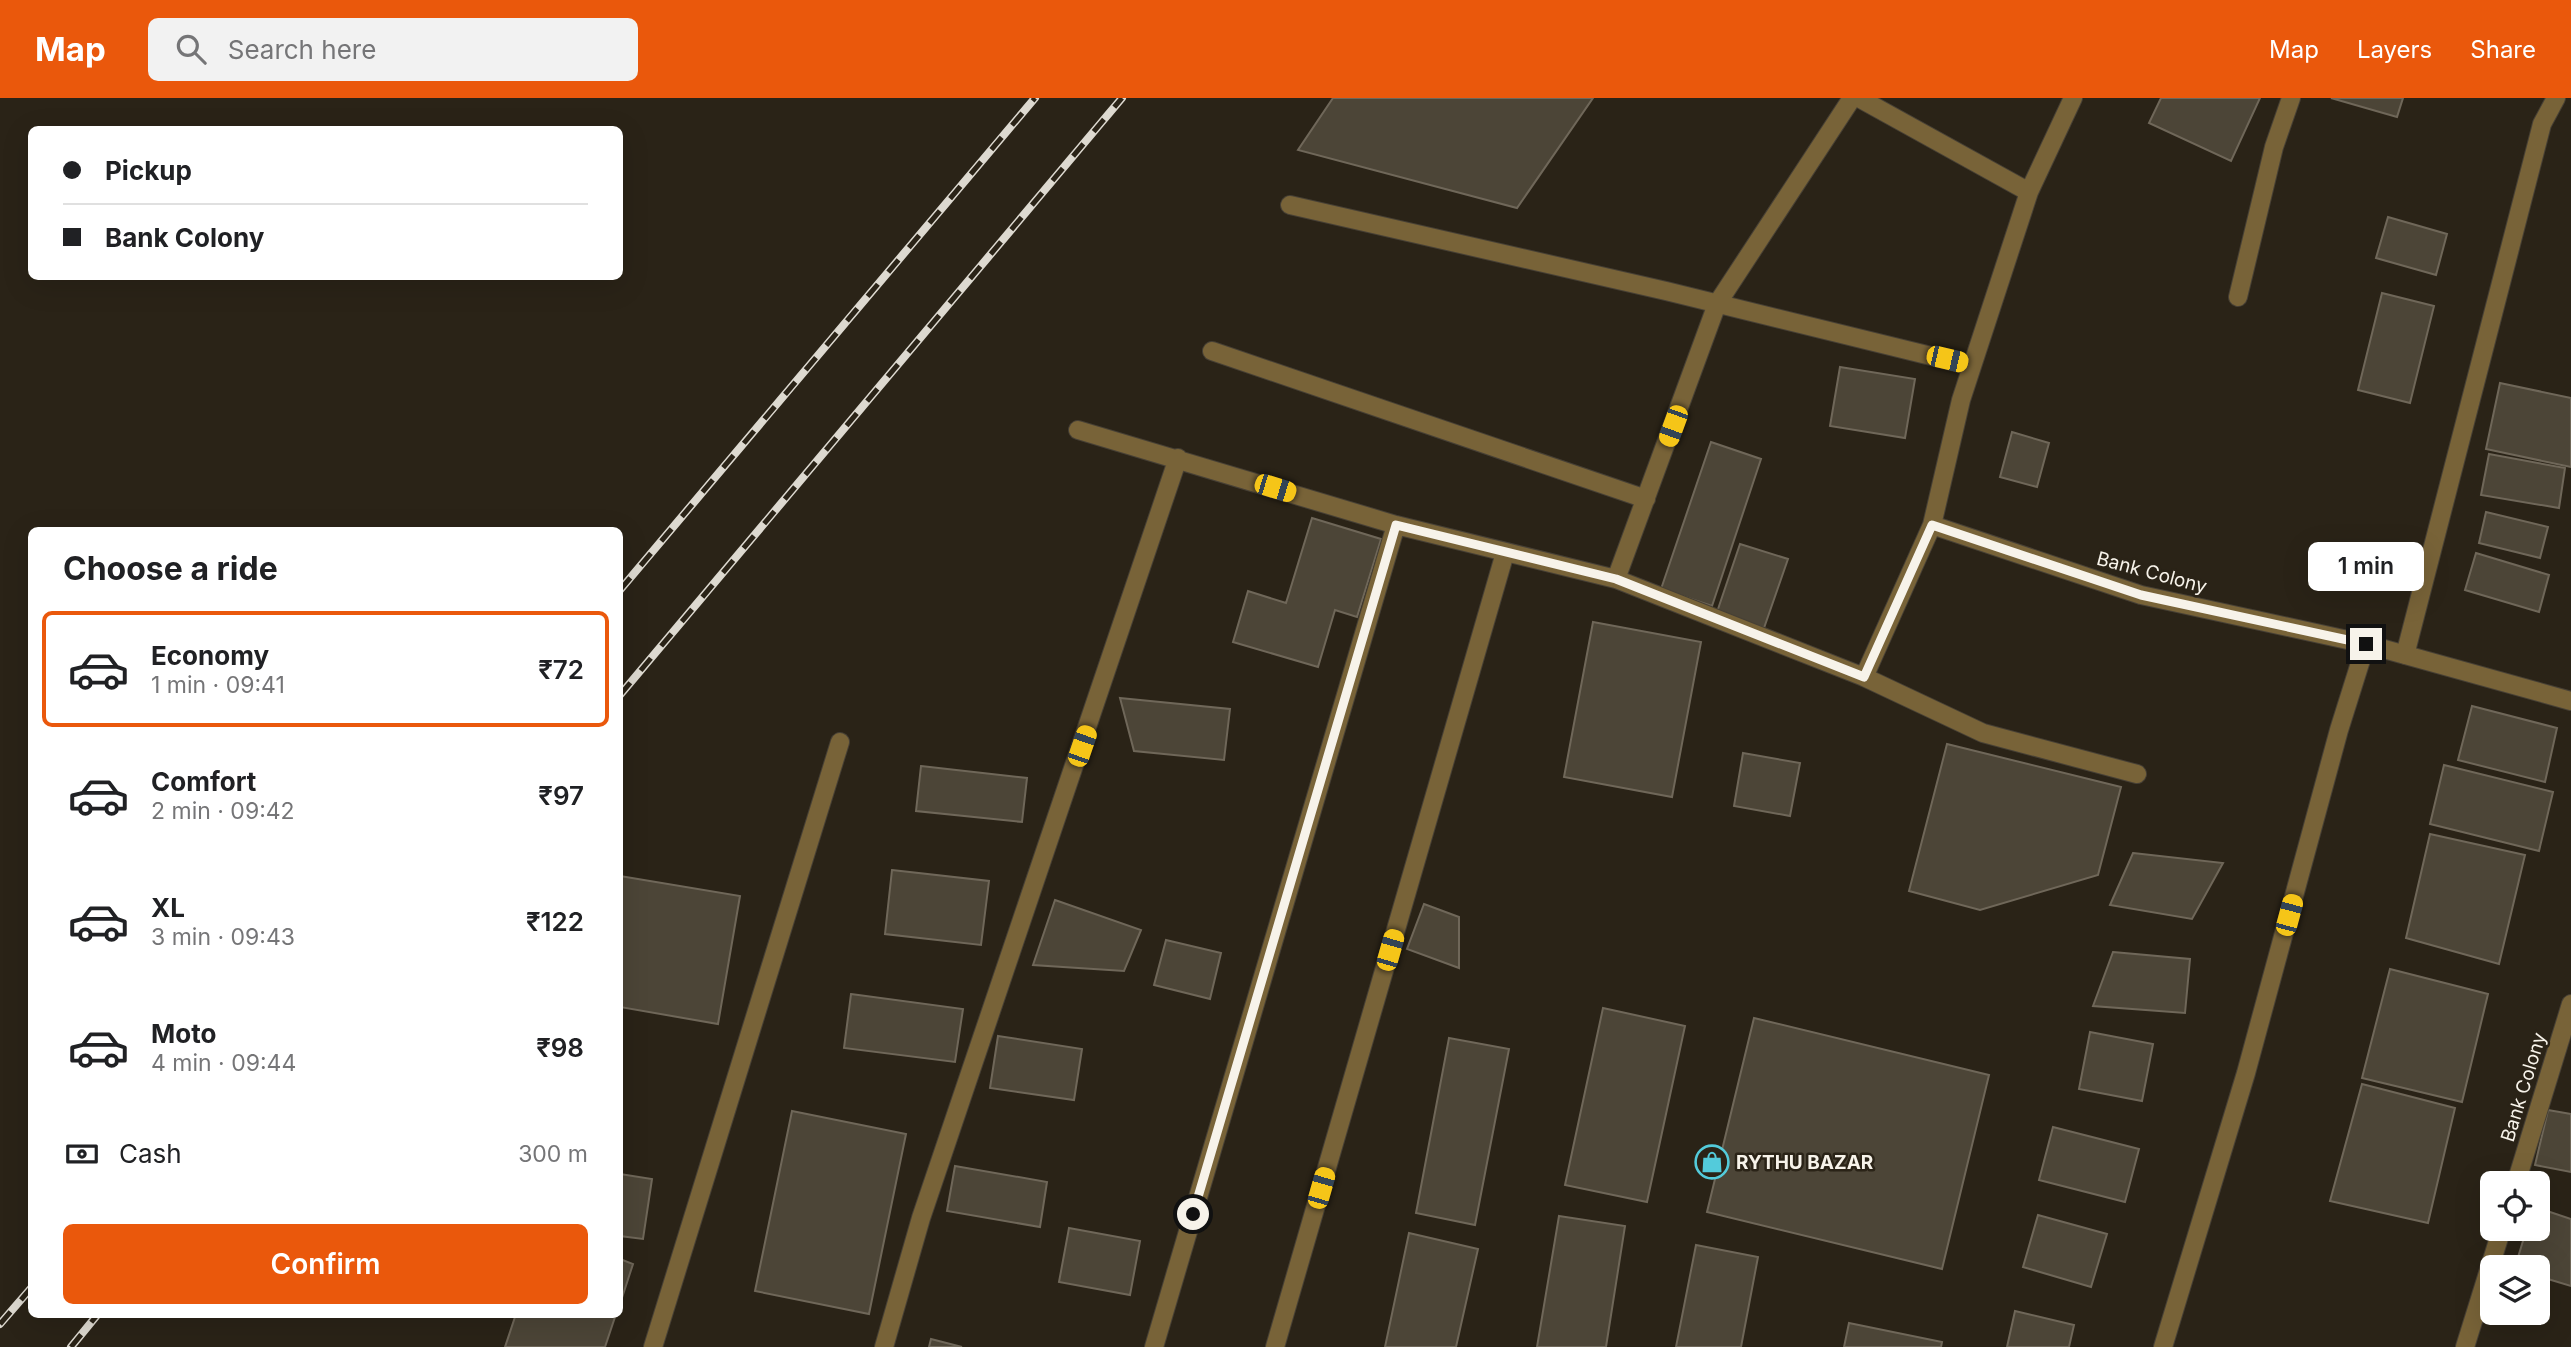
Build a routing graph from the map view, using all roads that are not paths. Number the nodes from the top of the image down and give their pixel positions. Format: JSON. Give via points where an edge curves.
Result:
{"nodes":[{"id":1,"x":1852,"y":98,"type":"edge"},
{"id":2,"x":1859,"y":98,"type":"edge"},
{"id":3,"x":2073,"y":98,"type":"edge"},
{"id":4,"x":2291,"y":98,"type":"edge"},
{"id":5,"x":2556,"y":98,"type":"edge"},
{"id":6,"x":2029,"y":192,"type":"junction"},
{"id":7,"x":1290,"y":205,"type":"dead end"},
{"id":8,"x":2238,"y":297,"type":"dead end"},
{"id":9,"x":1717,"y":304,"type":"junction"},
{"id":10,"x":1212,"y":351,"type":"dead end"},
{"id":11,"x":1972,"y":366,"type":"junction"},
{"id":12,"x":1079,"y":430,"type":"dead end"},
{"id":13,"x":1178,"y":458,"type":"junction"},
{"id":14,"x":1646,"y":499,"type":"junction"},
{"id":15,"x":1396,"y":525,"type":"junction"},
{"id":16,"x":1932,"y":525,"type":"junction"},
{"id":17,"x":1505,"y":553,"type":"junction"},
{"id":18,"x":1616,"y":579,"type":"junction"},
{"id":19,"x":2366,"y":644,"type":"junction"},
{"id":20,"x":2405,"y":655,"type":"junction"},
{"id":21,"x":1864,"y":677,"type":"junction"},
{"id":22,"x":2571,"y":701,"type":"edge"},
{"id":23,"x":840,"y":742,"type":"dead end"},
{"id":24,"x":2137,"y":774,"type":"dead end"},
{"id":25,"x":2571,"y":1004,"type":"edge"},
{"id":26,"x":2520,"y":1171,"type":"edge"},
{"id":27,"x":2498,"y":1241,"type":"edge"},
{"id":28,"x":653,"y":1347,"type":"edge"},
{"id":29,"x":884,"y":1347,"type":"edge"},
{"id":30,"x":1154,"y":1347,"type":"edge"},
{"id":31,"x":1275,"y":1347,"type":"edge"},
{"id":32,"x":2163,"y":1347,"type":"edge"},
{"id":33,"x":2465,"y":1347,"type":"edge"}],
"edges":[{"from":1,"to":9,"type":"street"},
{"from":2,"to":6,"type":"street"},
{"from":3,"to":6,"type":"street"},
{"from":4,"to":8,"type":"street","via":[[2274,147]]},
{"from":5,"to":20,"type":"street","via":[[2542,124]]},
{"from":6,"to":11,"type":"street"},
{"from":7,"to":9,"type":"street"},
{"from":9,"to":11,"type":"street"},
{"from":9,"to":14,"type":"street"},
{"from":10,"to":14,"type":"street"},
{"from":11,"to":16,"type":"street"},
{"from":12,"to":13,"type":"street"},
{"from":13,"to":15,"type":"street"},
{"from":13,"to":29,"type":"street","via":[[921,1218]]},
{"from":14,"to":18,"type":"street"},
{"from":15,"to":17,"type":"street"},
{"from":15,"to":30,"type":"street"},
{"from":16,"to":19,"type":"street","name":"Bank Colony","via":[[2141,595]]},
{"from":16,"to":21,"type":"street"},
{"from":17,"to":18,"type":"street"},
{"from":17,"to":31,"type":"street"},
{"from":18,"to":21,"type":"street"},
{"from":19,"to":20,"type":"street","name":"Bank Colony"},
{"from":19,"to":32,"type":"street","via":[[2246,1073]]},
{"from":20,"to":22,"type":"street","name":"Bank Colony"},
{"from":21,"to":24,"type":"street","via":[[1983,733]]},
{"from":23,"to":28,"type":"street"},
{"from":25,"to":26,"type":"street","name":"Bank Colony"},
{"from":27,"to":33,"type":"street"}]}
